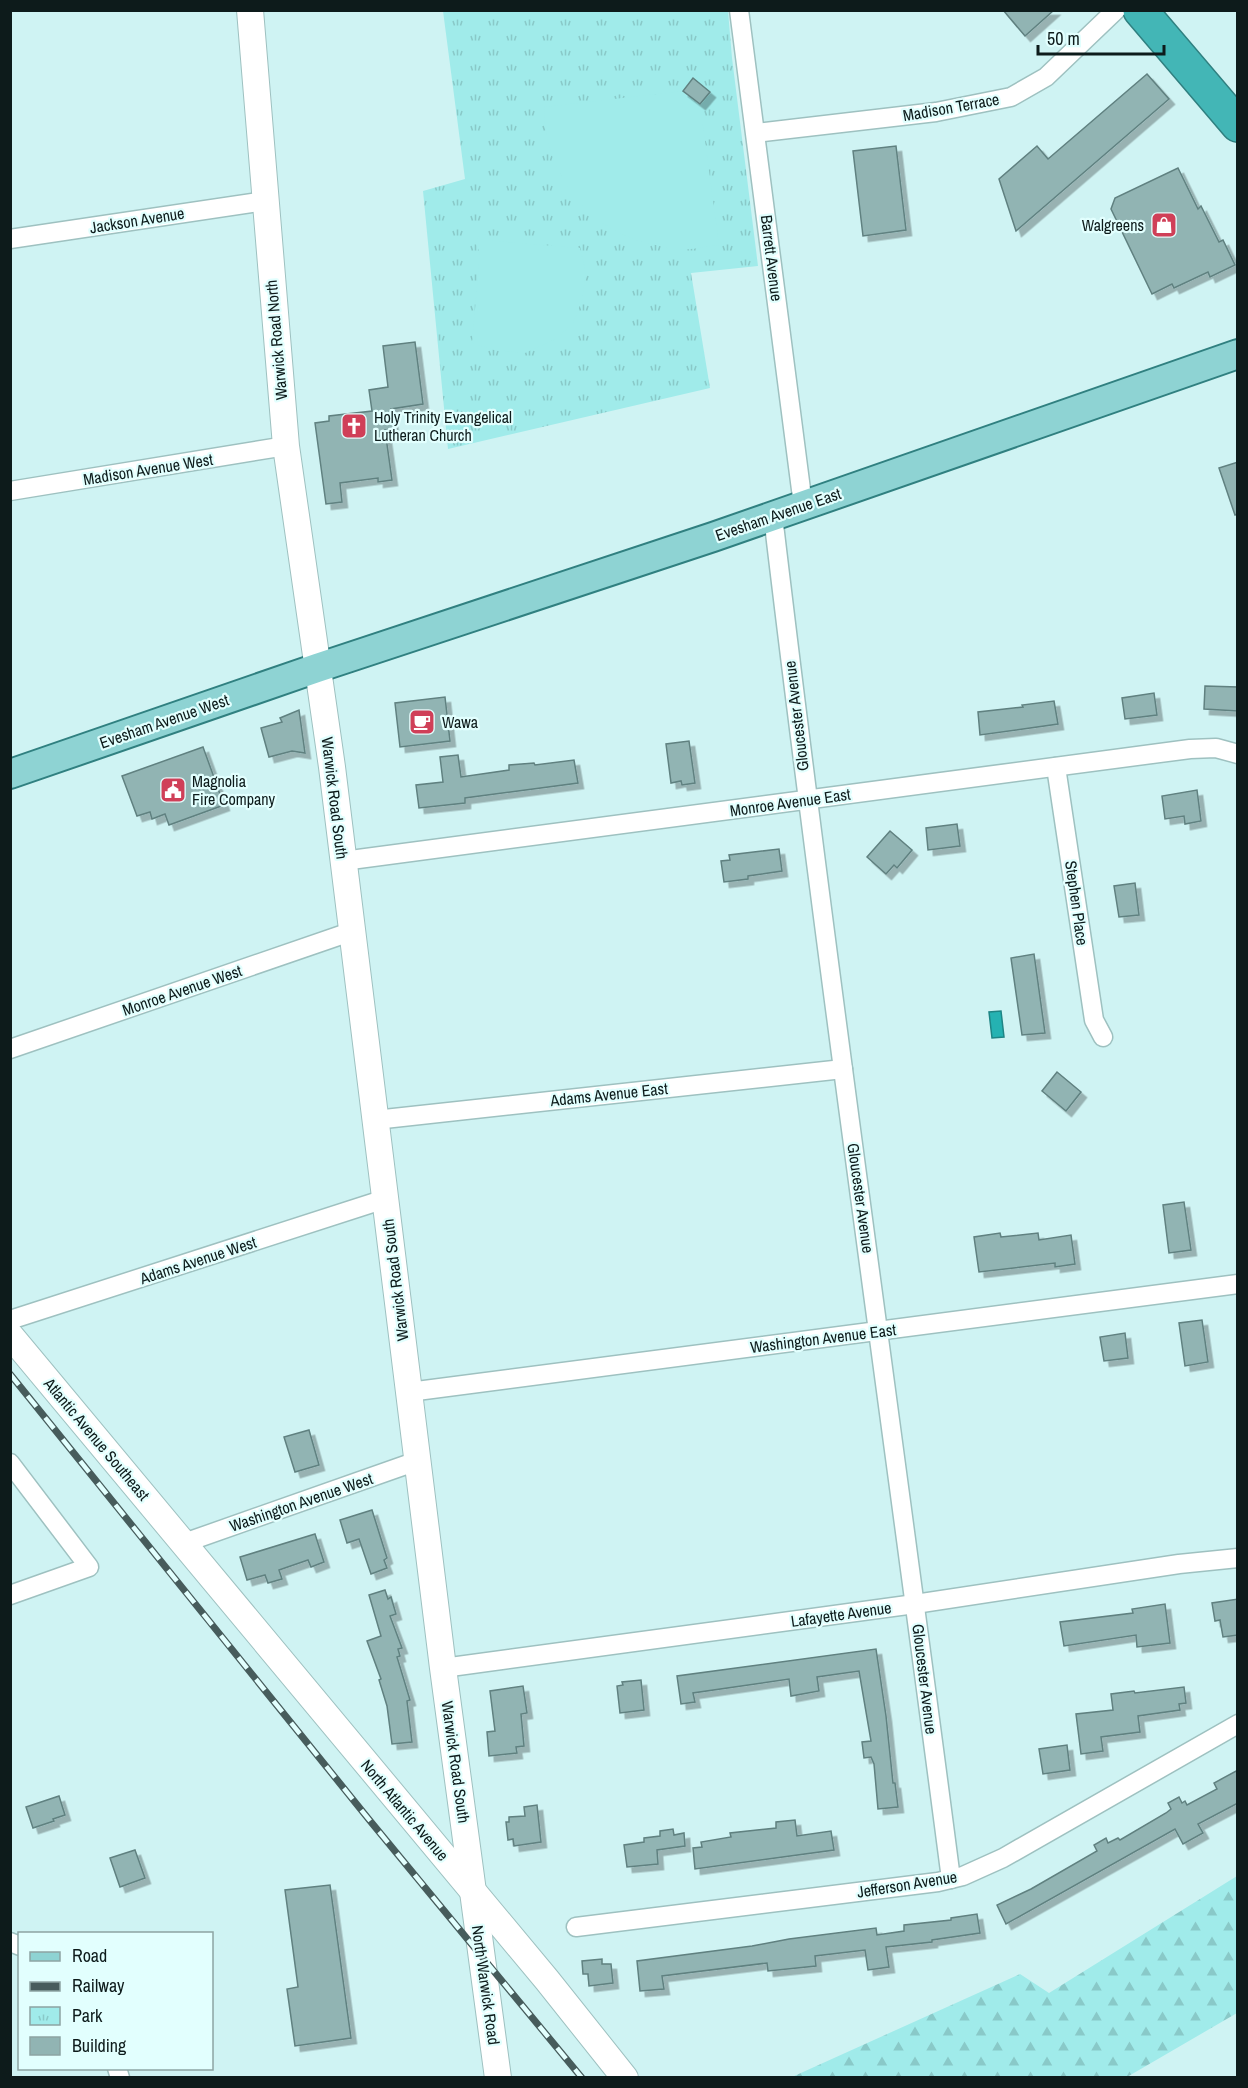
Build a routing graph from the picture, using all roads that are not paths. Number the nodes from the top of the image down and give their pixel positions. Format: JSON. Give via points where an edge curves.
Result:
{"nodes":[{"id":1,"x":250,"y":10,"type":"edge"},
{"id":2,"x":738,"y":10,"type":"edge"},
{"id":3,"x":1116,"y":10,"type":"edge"},
{"id":4,"x":1140,"y":10,"type":"edge"},
{"id":5,"x":1238,"y":124,"type":"edge"},
{"id":6,"x":756,"y":133,"type":"junction"},
{"id":7,"x":265,"y":201,"type":"junction"},
{"id":8,"x":10,"y":239,"type":"edge"},
{"id":9,"x":1238,"y":354,"type":"edge"},
{"id":10,"x":286,"y":446,"type":"junction"},
{"id":11,"x":10,"y":491,"type":"edge"},
{"id":12,"x":803,"y":506,"type":"junction"},
{"id":13,"x":773,"y":516,"type":"junction"},
{"id":14,"x":317,"y":668,"type":"junction"},
{"id":15,"x":1238,"y":754,"type":"edge"},
{"id":16,"x":1056,"y":767,"type":"junction"},
{"id":17,"x":10,"y":774,"type":"edge"},
{"id":18,"x":806,"y":800,"type":"junction"},
{"id":19,"x":343,"y":861,"type":"junction"},
{"id":20,"x":353,"y":931,"type":"junction"},
{"id":21,"x":1103,"y":1037,"type":"dead end"},
{"id":22,"x":10,"y":1049,"type":"edge"},
{"id":23,"x":843,"y":1069,"type":"junction"},
{"id":24,"x":375,"y":1120,"type":"junction"},
{"id":25,"x":385,"y":1199,"type":"junction"},
{"id":26,"x":1238,"y":1284,"type":"edge"},
{"id":27,"x":10,"y":1320,"type":"edge"},
{"id":28,"x":879,"y":1331,"type":"junction"},
{"id":29,"x":10,"y":1335,"type":"edge"},
{"id":30,"x":409,"y":1392,"type":"junction"},
{"id":31,"x":417,"y":1461,"type":"junction"},
{"id":32,"x":10,"y":1463,"type":"edge"},
{"id":33,"x":184,"y":1543,"type":"junction"},
{"id":34,"x":1238,"y":1558,"type":"edge"},
{"id":35,"x":10,"y":1595,"type":"edge"},
{"id":36,"x":915,"y":1604,"type":"junction"},
{"id":37,"x":443,"y":1668,"type":"junction"},
{"id":38,"x":1238,"y":1724,"type":"edge"},
{"id":39,"x":951,"y":1879,"type":"junction"},
{"id":40,"x":473,"y":1892,"type":"junction"},
{"id":41,"x":576,"y":1927,"type":"dead end"},
{"id":42,"x":498,"y":2078,"type":"edge"},
{"id":43,"x":625,"y":2078,"type":"edge"}],
"edges":[{"from":1,"to":7,"type":"street","name":"Warwick Road North"},
{"from":2,"to":6,"type":"street","name":"Barrett Avenue"},
{"from":3,"to":6,"type":"street","name":"Madison Terrace","via":[[1046,77],[1011,97],[936,112]]},
{"from":4,"to":5,"type":"highway"},
{"from":6,"to":12,"type":"street","name":"Barrett Avenue"},
{"from":7,"to":8,"type":"street","name":"Jackson Avenue"},
{"from":7,"to":10,"type":"street","name":"Warwick Road North"},
{"from":9,"to":12,"type":"main road","name":"Evesham Avenue East"},
{"from":10,"to":11,"type":"street","name":"Madison Avenue West"},
{"from":10,"to":14,"type":"street","name":"Warwick Road North"},
{"from":12,"to":13,"type":"main road","name":"Evesham Avenue East"},
{"from":13,"to":14,"type":"main road","name":"Evesham Avenue East"},
{"from":13,"to":18,"type":"street","name":"Gloucester Avenue"},
{"from":14,"to":17,"type":"main road","name":"Evesham Avenue West"},
{"from":14,"to":19,"type":"street","name":"Warwick Road South"},
{"from":15,"to":16,"type":"street","name":"Monroe Avenue East","via":[[1216,748],[1190,749]]},
{"from":16,"to":18,"type":"street","name":"Monroe Avenue East"},
{"from":16,"to":21,"type":"street","name":"Stephen Place","via":[[1094,1020]]},
{"from":18,"to":19,"type":"street","name":"Monroe Avenue East"},
{"from":18,"to":23,"type":"street","name":"Gloucester Avenue"},
{"from":19,"to":20,"type":"street","name":"Warwick Road South"},
{"from":20,"to":22,"type":"street","name":"Monroe Avenue West"},
{"from":20,"to":24,"type":"street","name":"Warwick Road South"},
{"from":23,"to":24,"type":"street","name":"Adams Avenue East"},
{"from":23,"to":28,"type":"street","name":"Gloucester Avenue"},
{"from":24,"to":25,"type":"street","name":"Warwick Road South"},
{"from":25,"to":27,"type":"street","name":"Adams Avenue West"},
{"from":25,"to":30,"type":"street","name":"Warwick Road South"},
{"from":26,"to":28,"type":"street","name":"Washington Avenue East"},
{"from":28,"to":30,"type":"street","name":"Washington Avenue East"},
{"from":28,"to":36,"type":"street","name":"Gloucester Avenue"},
{"from":29,"to":33,"type":"street","name":"Atlantic Avenue Southeast"},
{"from":30,"to":31,"type":"street","name":"Warwick Road South"},
{"from":31,"to":33,"type":"street","name":"Washington Avenue West"},
{"from":31,"to":37,"type":"street","name":"Warwick Road South"},
{"from":32,"to":35,"type":"street","via":[[89,1567]]},
{"from":33,"to":40,"type":"street","name":"North Atlantic Avenue"},
{"from":34,"to":36,"type":"street","name":"Lafayette Avenue"},
{"from":36,"to":37,"type":"street","name":"Lafayette Avenue"},
{"from":36,"to":39,"type":"street","name":"Gloucester Avenue"},
{"from":37,"to":40,"type":"street","name":"Warwick Road South"},
{"from":38,"to":39,"type":"street","name":"Jefferson Avenue","via":[[1004,1858]]},
{"from":39,"to":41,"type":"street","name":"Jefferson Avenue"},
{"from":40,"to":42,"type":"street","name":"North Warwick Road"},
{"from":40,"to":43,"type":"street","name":"North Atlantic Avenue"}]}
